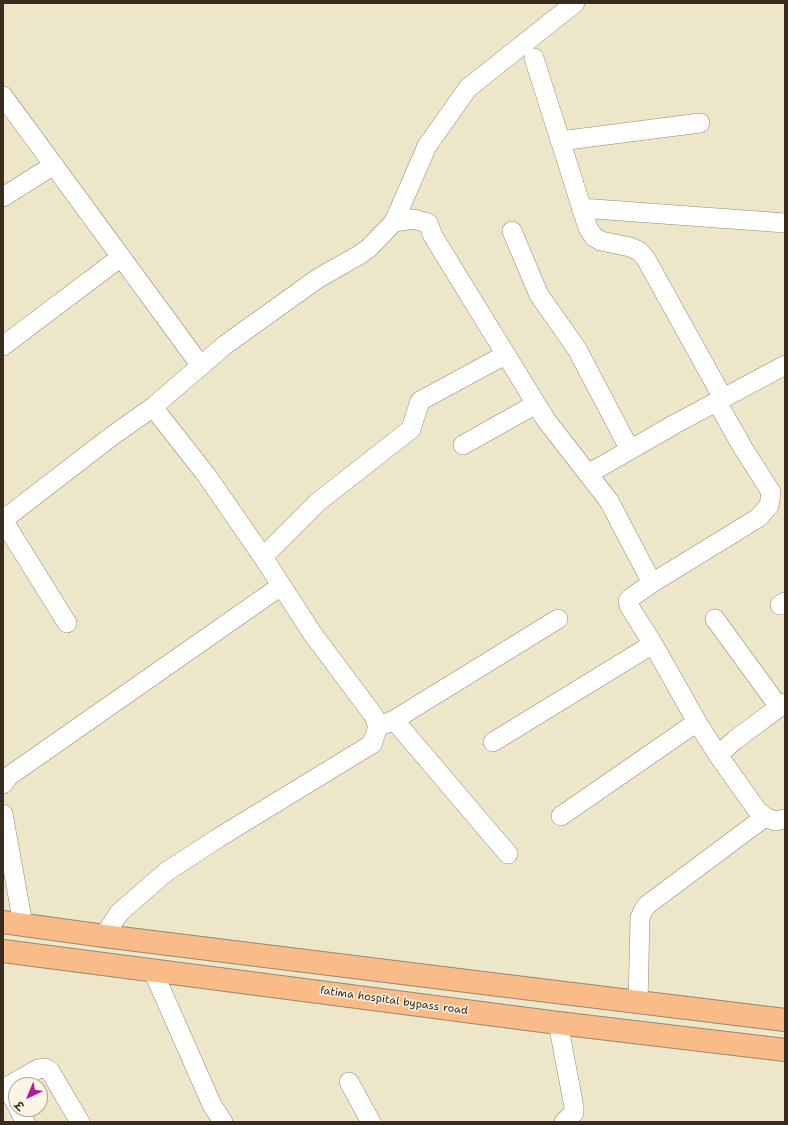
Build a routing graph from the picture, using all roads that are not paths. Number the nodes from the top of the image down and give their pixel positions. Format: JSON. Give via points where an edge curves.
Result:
{"nodes":[{"id":1,"x":575,"y":3,"type":"edge"},
{"id":2,"x":534,"y":58,"type":"dead end"},
{"id":3,"x":3,"y":96,"type":"edge"},
{"id":4,"x":700,"y":123,"type":"dead end"},
{"id":5,"x":560,"y":141,"type":"junction"},
{"id":6,"x":54,"y":165,"type":"junction"},
{"id":7,"x":3,"y":196,"type":"edge"},
{"id":8,"x":582,"y":208,"type":"junction"},
{"id":9,"x":394,"y":222,"type":"junction"},
{"id":10,"x":785,"y":223,"type":"edge"},
{"id":11,"x":512,"y":231,"type":"dead end"},
{"id":12,"x":121,"y":257,"type":"junction"},
{"id":13,"x":3,"y":346,"type":"edge"},
{"id":14,"x":505,"y":354,"type":"junction"},
{"id":15,"x":785,"y":365,"type":"edge"},
{"id":16,"x":201,"y":366,"type":"junction"},
{"id":17,"x":720,"y":400,"type":"junction"},
{"id":18,"x":536,"y":404,"type":"junction"},
{"id":19,"x":153,"y":407,"type":"junction"},
{"id":20,"x":463,"y":445,"type":"dead end"},
{"id":21,"x":630,"y":450,"type":"junction"},
{"id":22,"x":588,"y":474,"type":"junction"},
{"id":23,"x":3,"y":520,"type":"edge"},
{"id":24,"x":263,"y":557,"type":"junction"},
{"id":25,"x":652,"y":583,"type":"junction"},
{"id":26,"x":282,"y":586,"type":"junction"},
{"id":27,"x":715,"y":619,"type":"dead end"},
{"id":28,"x":558,"y":620,"type":"dead end"},
{"id":29,"x":67,"y":623,"type":"dead end"},
{"id":30,"x":652,"y":644,"type":"junction"},
{"id":31,"x":782,"y":705,"type":"edge"},
{"id":32,"x":697,"y":722,"type":"junction"},
{"id":33,"x":386,"y":724,"type":"junction"},
{"id":34,"x":493,"y":742,"type":"dead end"},
{"id":35,"x":718,"y":755,"type":"junction"},
{"id":36,"x":3,"y":784,"type":"edge"},
{"id":37,"x":3,"y":814,"type":"edge"},
{"id":38,"x":561,"y":816,"type":"dead end"},
{"id":39,"x":765,"y":817,"type":"junction"},
{"id":40,"x":785,"y":818,"type":"edge"},
{"id":41,"x":508,"y":854,"type":"dead end"},
{"id":42,"x":13,"y":923,"type":"edge"},
{"id":43,"x":104,"y":936,"type":"junction"},
{"id":44,"x":3,"y":951,"type":"edge"},
{"id":45,"x":152,"y":969,"type":"junction"},
{"id":46,"x":491,"y":984,"type":"junction"},
{"id":47,"x":638,"y":1003,"type":"junction"},
{"id":48,"x":487,"y":1014,"type":"junction"},
{"id":49,"x":785,"y":1020,"type":"edge"},
{"id":50,"x":558,"y":1023,"type":"junction"},
{"id":51,"x":785,"y":1050,"type":"edge"},
{"id":52,"x":349,"y":1082,"type":"dead end"},
{"id":53,"x":5,"y":1088,"type":"edge"},
{"id":54,"x":80,"y":1122,"type":"edge"},
{"id":55,"x":223,"y":1122,"type":"edge"},
{"id":56,"x":371,"y":1122,"type":"edge"},
{"id":57,"x":564,"y":1122,"type":"edge"}],
"edges":[{"from":1,"to":9,"type":"street","via":[[468,88],[427,146]]},
{"from":2,"to":5,"type":"street"},
{"from":3,"to":6,"type":"street"},
{"from":4,"to":5,"type":"street"},
{"from":5,"to":8,"type":"street"},
{"from":6,"to":7,"type":"street"},
{"from":6,"to":12,"type":"street"},
{"from":8,"to":10,"type":"street"},
{"from":8,"to":17,"type":"street","via":[[588,228],[594,237],[630,247],[639,251],[646,259]]},
{"from":9,"to":14,"type":"street","via":[[412,219],[428,223],[433,236]]},
{"from":9,"to":16,"type":"street","via":[[359,256],[317,279],[225,345]]},
{"from":11,"to":21,"type":"street","via":[[539,295],[577,349]]},
{"from":12,"to":13,"type":"street"},
{"from":12,"to":16,"type":"street"},
{"from":14,"to":18,"type":"street"},
{"from":14,"to":24,"type":"street","via":[[420,401],[411,429],[318,502]]},
{"from":15,"to":17,"type":"street"},
{"from":16,"to":19,"type":"street"},
{"from":17,"to":21,"type":"street"},
{"from":17,"to":25,"type":"street","via":[[743,448],[771,492],[769,506],[758,518]]},
{"from":18,"to":20,"type":"street"},
{"from":18,"to":22,"type":"street"},
{"from":19,"to":23,"type":"street"},
{"from":19,"to":24,"type":"street","via":[[207,476]]},
{"from":21,"to":22,"type":"street"},
{"from":22,"to":25,"type":"street","via":[[609,501]]},
{"from":23,"to":29,"type":"street"},
{"from":24,"to":26,"type":"street"},
{"from":25,"to":30,"type":"street","via":[[628,601]]},
{"from":26,"to":33,"type":"street","via":[[312,633],[374,716]]},
{"from":26,"to":36,"type":"street","via":[[9,776]]},
{"from":27,"to":31,"type":"street"},
{"from":28,"to":33,"type":"street"},
{"from":30,"to":32,"type":"street"},
{"from":30,"to":34,"type":"street"},
{"from":31,"to":35,"type":"street"},
{"from":32,"to":35,"type":"street"},
{"from":32,"to":38,"type":"street"},
{"from":33,"to":41,"type":"street"},
{"from":33,"to":43,"type":"street","via":[[372,744],[166,872],[118,913]]},
{"from":35,"to":39,"type":"street","via":[[757,810]]},
{"from":37,"to":42,"type":"street"},
{"from":39,"to":40,"type":"street","via":[[775,821]]},
{"from":39,"to":47,"type":"street","via":[[647,905],[642,912]]},
{"from":42,"to":43,"type":"highway"},
{"from":43,"to":46,"type":"highway"},
{"from":44,"to":45,"type":"highway","name":"fatima hospital bypass road"},
{"from":45,"to":48,"type":"highway","name":"fatima hospital bypass road"},
{"from":45,"to":55,"type":"street","via":[[212,1105]]},
{"from":46,"to":47,"type":"highway"},
{"from":46,"to":48,"type":"highway"},
{"from":47,"to":49,"type":"highway"},
{"from":48,"to":50,"type":"highway","name":"fatima hospital bypass road"},
{"from":50,"to":51,"type":"highway","name":"fatima hospital bypass road"},
{"from":50,"to":57,"type":"street","via":[[574,1107],[574,1113]]},
{"from":52,"to":56,"type":"street"},
{"from":53,"to":54,"type":"street","via":[[38,1069],[45,1068],[50,1071]]}]}
